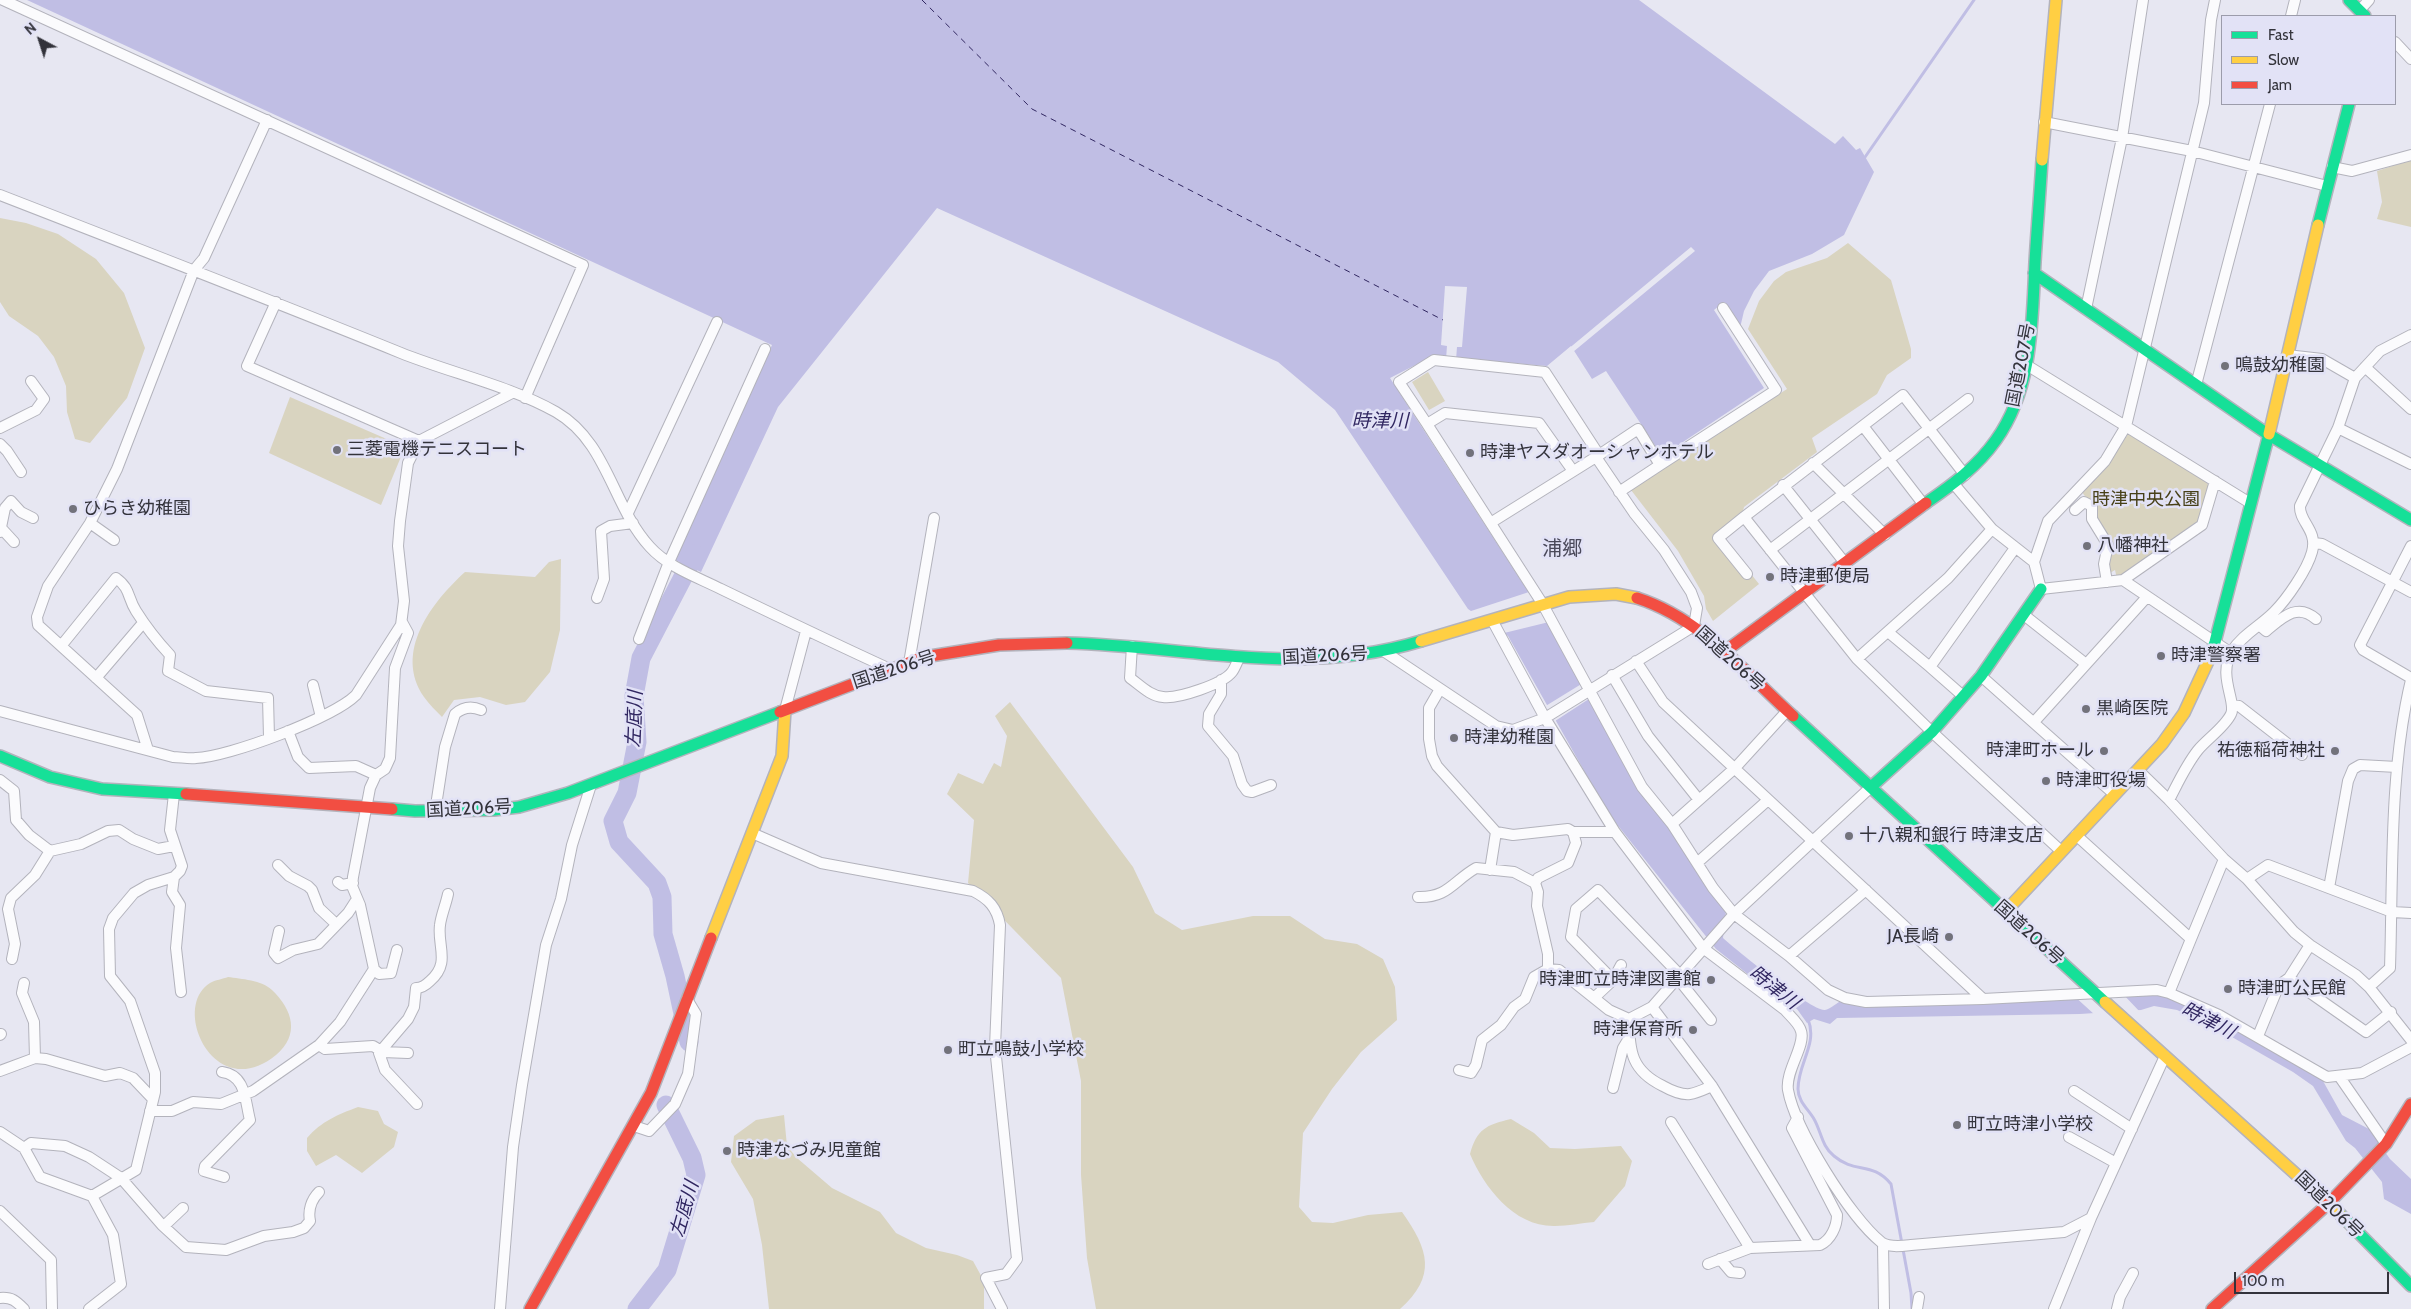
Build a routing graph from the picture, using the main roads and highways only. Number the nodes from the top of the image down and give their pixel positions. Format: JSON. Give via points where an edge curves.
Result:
{"nodes":[{"id":1,"x":2056,"y":0,"type":"edge"},
{"id":2,"x":2349,"y":0,"type":"edge"},
{"id":3,"x":2362,"y":13,"type":"edge"},
{"id":4,"x":2349,"y":105,"type":"edge"},
{"id":5,"x":2034,"y":273,"type":"junction"},
{"id":6,"x":2269,"y":436,"type":"junction"},
{"id":7,"x":2411,"y":520,"type":"edge"},
{"id":8,"x":2041,"y":589,"type":"road end"},
{"id":9,"x":1724,"y":652,"type":"junction"},
{"id":10,"x":785,"y":710,"type":"junction"},
{"id":11,"x":0,"y":756,"type":"edge"},
{"id":12,"x":1871,"y":787,"type":"junction"},
{"id":13,"x":2005,"y":912,"type":"junction"},
{"id":14,"x":2411,"y":1104,"type":"edge"},
{"id":15,"x":2329,"y":1203,"type":"junction"},
{"id":16,"x":2411,"y":1286,"type":"edge"},
{"id":17,"x":530,"y":1309,"type":"edge"},
{"id":18,"x":2212,"y":1309,"type":"edge"}],
"edges":[{"from":1,"to":5,"type":"main road","name":"国道207号"},
{"from":2,"to":3,"type":"main road"},
{"from":4,"to":6,"type":"main road"},
{"from":5,"to":6,"type":"main road"},
{"from":5,"to":9,"type":"main road","name":"国道207号","via":[[2029,341],[2018,396],[1993,447],[1924,506]]},
{"from":6,"to":7,"type":"main road"},
{"from":6,"to":13,"type":"main road","via":[[2215,642],[2184,713],[2162,744]]},
{"from":8,"to":12,"type":"main road","via":[[1981,676],[1932,732]]},
{"from":9,"to":10,"type":"main road","name":"国道206号","via":[[1694,626],[1648,600],[1598,592],[1542,603],[1474,627],[1385,652],[1328,659],[1239,658],[1069,642],[999,645],[924,657]]},
{"from":9,"to":12,"type":"main road","name":"国道206号"},
{"from":10,"to":11,"type":"main road","name":"国道206号","via":[[618,775],[519,806],[494,810],[435,812],[102,789],[50,777]]},
{"from":10,"to":17,"type":"main road","via":[[782,756],[651,1093]]},
{"from":12,"to":13,"type":"main road","name":"国道206号"},
{"from":13,"to":15,"type":"main road","name":"国道206号"},
{"from":14,"to":15,"type":"main road","via":[[2386,1144]]},
{"from":15,"to":16,"type":"main road","name":"国道206号"},
{"from":15,"to":18,"type":"main road"}]}
